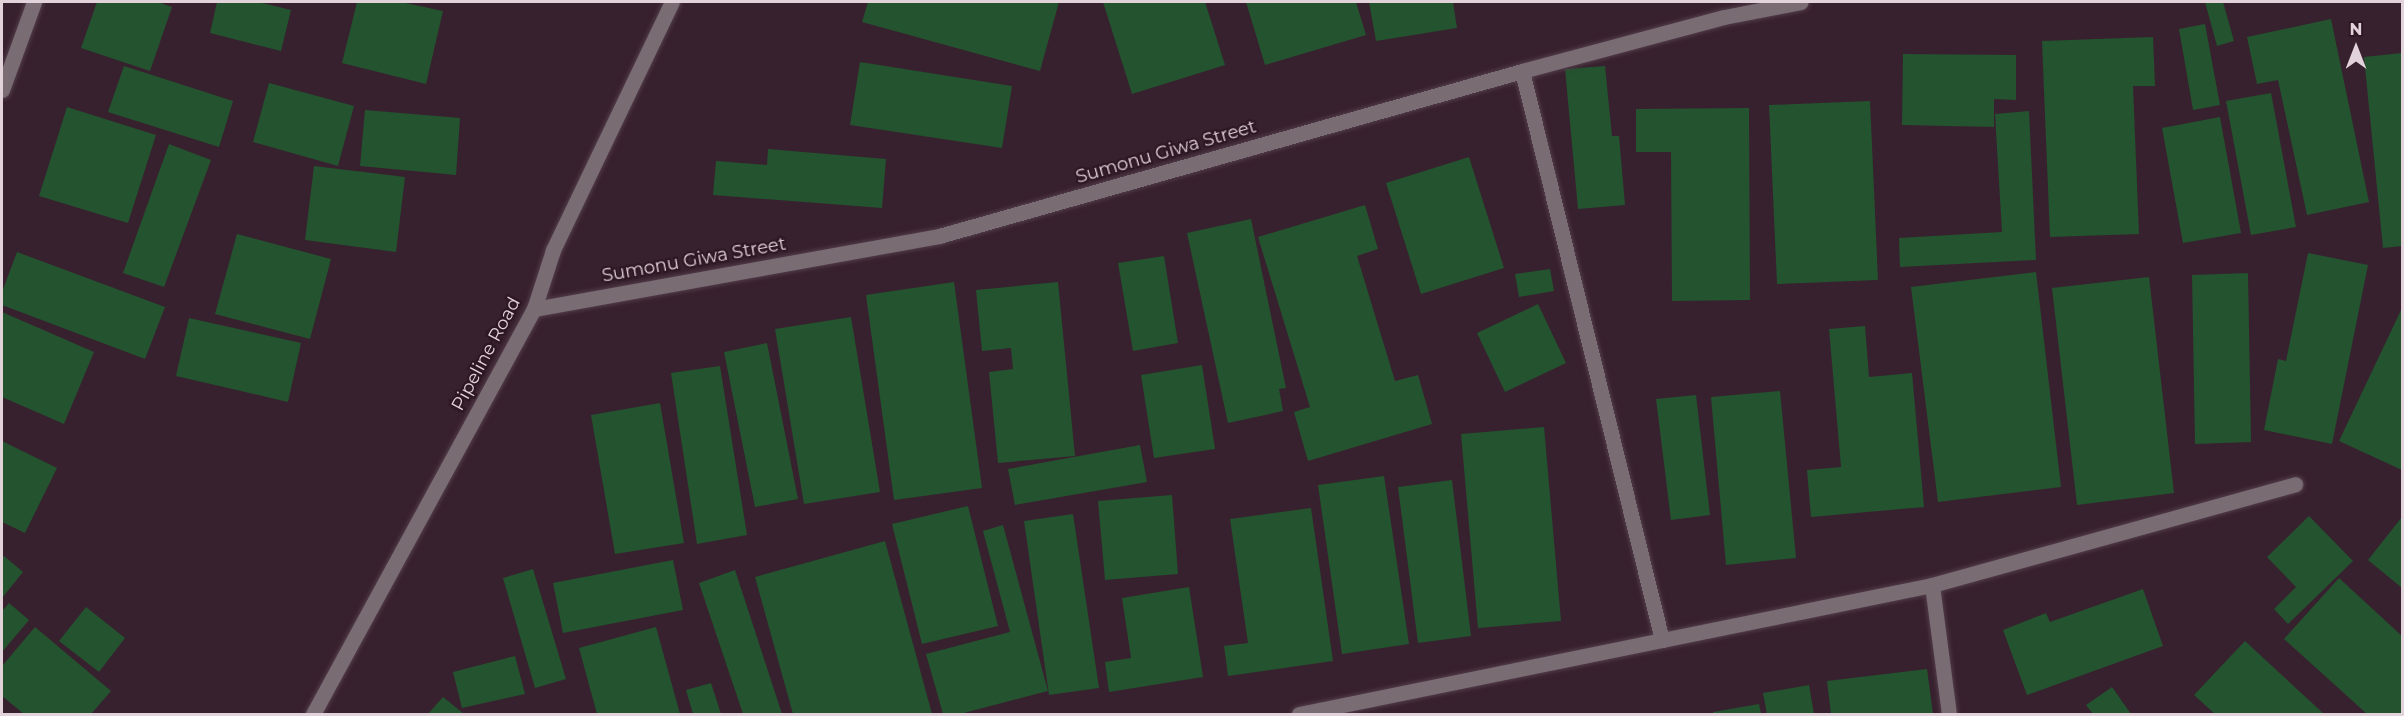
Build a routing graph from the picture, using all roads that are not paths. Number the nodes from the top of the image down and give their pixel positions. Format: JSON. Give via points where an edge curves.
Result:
{"nodes":[{"id":1,"x":34,"y":2,"type":"edge"},
{"id":2,"x":672,"y":2,"type":"edge"},
{"id":3,"x":1801,"y":2,"type":"edge"},
{"id":4,"x":1522,"y":71,"type":"junction"},
{"id":5,"x":2,"y":90,"type":"edge"},
{"id":6,"x":534,"y":309,"type":"junction"},
{"id":7,"x":2295,"y":484,"type":"dead end"},
{"id":8,"x":1932,"y":585,"type":"junction"},
{"id":9,"x":1662,"y":640,"type":"junction"},
{"id":10,"x":313,"y":714,"type":"edge"},
{"id":11,"x":1299,"y":714,"type":"edge"},
{"id":12,"x":1949,"y":714,"type":"edge"}],
"edges":[{"from":1,"to":5,"type":"street"},
{"from":2,"to":6,"type":"street","name":"Pipeline Road","via":[[553,250]]},
{"from":3,"to":4,"type":"street","name":"Sumonu Giwa Street","via":[[1724,17]]},
{"from":4,"to":6,"type":"street","name":"Sumonu Giwa Street","via":[[939,236]]},
{"from":4,"to":9,"type":"street"},
{"from":6,"to":10,"type":"street","name":"Pipeline Road"},
{"from":7,"to":8,"type":"street"},
{"from":8,"to":9,"type":"street"},
{"from":8,"to":12,"type":"street"},
{"from":9,"to":11,"type":"street"}]}
